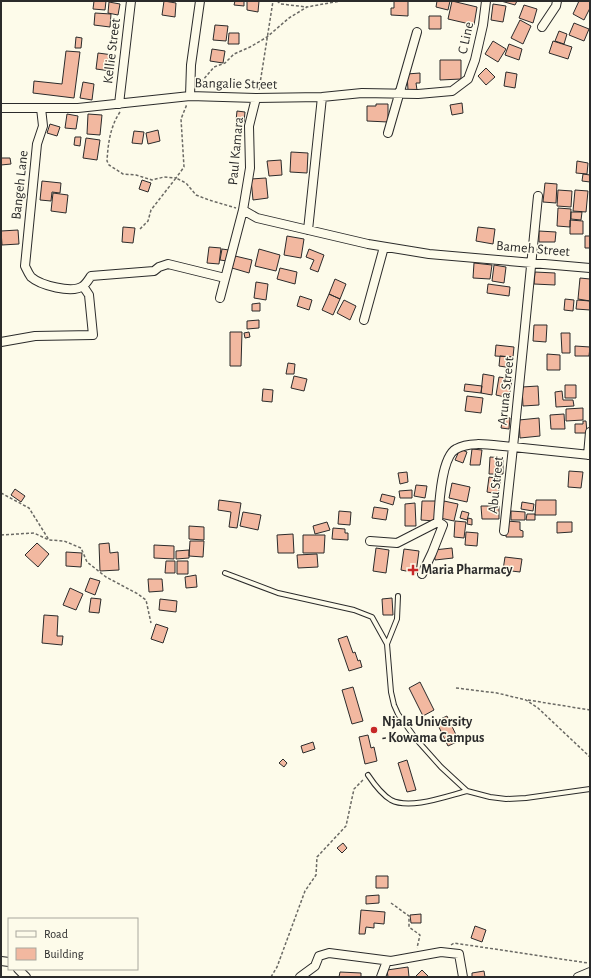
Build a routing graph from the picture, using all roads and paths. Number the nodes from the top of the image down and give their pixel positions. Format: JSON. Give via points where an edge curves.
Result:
{"nodes":[{"id":1,"x":131,"y":1,"type":"edge"},
{"id":2,"x":200,"y":1,"type":"edge"},
{"id":3,"x":273,"y":1,"type":"edge"},
{"id":4,"x":277,"y":1,"type":"edge"},
{"id":5,"x":486,"y":1,"type":"edge"},
{"id":6,"x":557,"y":1,"type":"edge"},
{"id":7,"x":307,"y":6,"type":"dead end"},
{"id":8,"x":542,"y":27,"type":"dead end"},
{"id":9,"x":417,"y":32,"type":"dead end"},
{"id":10,"x":468,"y":79,"type":"joint"},
{"id":11,"x":400,"y":94,"type":"junction"},
{"id":12,"x":190,"y":96,"type":"junction"},
{"id":13,"x":322,"y":96,"type":"junction"},
{"id":14,"x":256,"y":98,"type":"junction"},
{"id":15,"x":123,"y":104,"type":"junction"},
{"id":16,"x":1,"y":108,"type":"edge"},
{"id":17,"x":41,"y":108,"type":"junction"},
{"id":18,"x":388,"y":133,"type":"dead end"},
{"id":19,"x":109,"y":165,"type":"dead end"},
{"id":20,"x":538,"y":196,"type":"dead end"},
{"id":21,"x":243,"y":210,"type":"junction"},
{"id":22,"x":140,"y":229,"type":"dead end"},
{"id":23,"x":308,"y":230,"type":"junction"},
{"id":24,"x":384,"y":247,"type":"junction"},
{"id":25,"x":532,"y":263,"type":"junction"},
{"id":26,"x":590,"y":268,"type":"edge"},
{"id":27,"x":225,"y":278,"type":"junction"},
{"id":28,"x":83,"y":286,"type":"junction"},
{"id":29,"x":220,"y":298,"type":"dead end"},
{"id":30,"x":364,"y":320,"type":"dead end"},
{"id":31,"x":1,"y":342,"type":"edge"},
{"id":32,"x":590,"y":432,"type":"edge"},
{"id":33,"x":514,"y":447,"type":"junction"},
{"id":34,"x":589,"y":455,"type":"edge"},
{"id":35,"x":1,"y":493,"type":"edge"},
{"id":36,"x":440,"y":524,"type":"junction"},
{"id":37,"x":504,"y":531,"type":"dead end"},
{"id":38,"x":1,"y":535,"type":"edge"},
{"id":39,"x":49,"y":540,"type":"junction"},
{"id":40,"x":370,"y":541,"type":"dead end"},
{"id":41,"x":225,"y":573,"type":"dead end"},
{"id":42,"x":422,"y":574,"type":"dead end"},
{"id":43,"x":398,"y":596,"type":"dead end"},
{"id":44,"x":151,"y":623,"type":"dead end"},
{"id":45,"x":386,"y":644,"type":"junction"},
{"id":46,"x":456,"y":688,"type":"dead end"},
{"id":47,"x":526,"y":700,"type":"junction"},
{"id":48,"x":590,"y":710,"type":"edge"},
{"id":49,"x":590,"y":757,"type":"edge"},
{"id":50,"x":368,"y":775,"type":"joint"},
{"id":51,"x":590,"y":789,"type":"edge"},
{"id":52,"x":467,"y":791,"type":"junction"},
{"id":53,"x":391,"y":903,"type":"dead end"},
{"id":54,"x":441,"y":952,"type":"junction"},
{"id":55,"x":425,"y":955,"type":"junction"},
{"id":56,"x":387,"y":961,"type":"junction"},
{"id":57,"x":590,"y":964,"type":"edge"},
{"id":58,"x":590,"y":972,"type":"edge"},
{"id":59,"x":271,"y":977,"type":"edge"},
{"id":60,"x":300,"y":977,"type":"edge"},
{"id":61,"x":381,"y":977,"type":"edge"},
{"id":62,"x":463,"y":977,"type":"edge"},
{"id":63,"x":578,"y":977,"type":"edge"}],
"edges":[{"from":1,"to":15,"type":"street","name":"Kellie Street"},
{"from":2,"to":12,"type":"street","via":[[191,65]]},
{"from":3,"to":14,"type":"path"},
{"from":4,"to":7,"type":"path","via":[[281,4]]},
{"from":5,"to":10,"type":"street","name":"C Line","via":[[475,60]]},
{"from":6,"to":8,"type":"street"},
{"from":9,"to":11,"type":"street"},
{"from":10,"to":11,"type":"street","name":"Bangalie Street","via":[[452,91]]},
{"from":11,"to":13,"type":"street","name":"Bangalie Street"},
{"from":11,"to":18,"type":"street"},
{"from":12,"to":14,"type":"street","name":"Bangalie Street"},
{"from":12,"to":15,"type":"street","name":"Bangalie Street"},
{"from":13,"to":14,"type":"street","name":"Bangalie Street"},
{"from":13,"to":23,"type":"street"},
{"from":14,"to":21,"type":"street","name":"Paul Kamara","via":[[250,126],[250,168]]},
{"from":15,"to":17,"type":"street","name":"Bangalie Street"},
{"from":15,"to":19,"type":"path","via":[[110,132],[107,161]]},
{"from":16,"to":17,"type":"street","name":"Bangalie Street"},
{"from":17,"to":28,"type":"street","name":"Bangeh Lane","via":[[43,126],[37,144],[25,266],[33,278],[55,288]]},
{"from":20,"to":25,"type":"street","name":"Aruna Street"},
{"from":21,"to":22,"type":"path","via":[[196,194],[186,183],[176,178]]},
{"from":21,"to":23,"type":"street","name":"Bameh Street","via":[[257,218]]},
{"from":21,"to":27,"type":"street","name":"Paul Kamara"},
{"from":23,"to":24,"type":"street","name":"Bameh Street"},
{"from":24,"to":25,"type":"street","name":"Bameh Street","via":[[429,254]]},
{"from":24,"to":30,"type":"street"},
{"from":25,"to":26,"type":"street","name":"Bameh Street"},
{"from":25,"to":33,"type":"street","name":"Aruna Street"},
{"from":27,"to":28,"type":"street","via":[[168,264],[154,271],[91,276]]},
{"from":27,"to":29,"type":"street","name":"Paul Kamara"},
{"from":28,"to":31,"type":"street","via":[[89,295],[93,335],[35,336]]},
{"from":32,"to":34,"type":"street"},
{"from":33,"to":34,"type":"street","name":"Abu Street"},
{"from":33,"to":36,"type":"street","name":"Aruna Street","via":[[478,444],[454,449],[447,460],[440,491]]},
{"from":33,"to":37,"type":"street","name":"Abu Street"},
{"from":35,"to":39,"type":"path","via":[[29,508]]},
{"from":36,"to":40,"type":"street","via":[[397,543]]},
{"from":36,"to":42,"type":"street","name":"Aruna Street","via":[[432,553]]},
{"from":38,"to":39,"type":"path","via":[[34,533]]},
{"from":39,"to":44,"type":"path","via":[[64,541],[81,548],[87,562],[106,577],[146,600]]},
{"from":41,"to":45,"type":"lane","via":[[278,593],[354,610],[372,617]]},
{"from":43,"to":45,"type":"lane","via":[[397,619]]},
{"from":45,"to":52,"type":"lane","via":[[391,692],[398,714],[441,767]]},
{"from":46,"to":47,"type":"path"},
{"from":47,"to":48,"type":"path"},
{"from":47,"to":49,"type":"path","via":[[538,708]]},
{"from":50,"to":52,"type":"lane","via":[[376,788],[392,800],[404,804]]},
{"from":50,"to":59,"type":"path","via":[[354,789],[346,826],[317,856],[316,875],[304,891],[277,967]]},
{"from":51,"to":52,"type":"lane","via":[[506,799],[490,798]]},
{"from":53,"to":55,"type":"path","via":[[409,916],[409,927],[420,935],[417,947]]},
{"from":54,"to":55,"type":"street"},
{"from":54,"to":57,"type":"path","via":[[454,942]]},
{"from":54,"to":62,"type":"street","via":[[459,954]]},
{"from":55,"to":56,"type":"street"},
{"from":56,"to":60,"type":"street","via":[[329,953],[319,956],[315,966]]},
{"from":56,"to":61,"type":"street"},
{"from":58,"to":63,"type":"street"}]}
